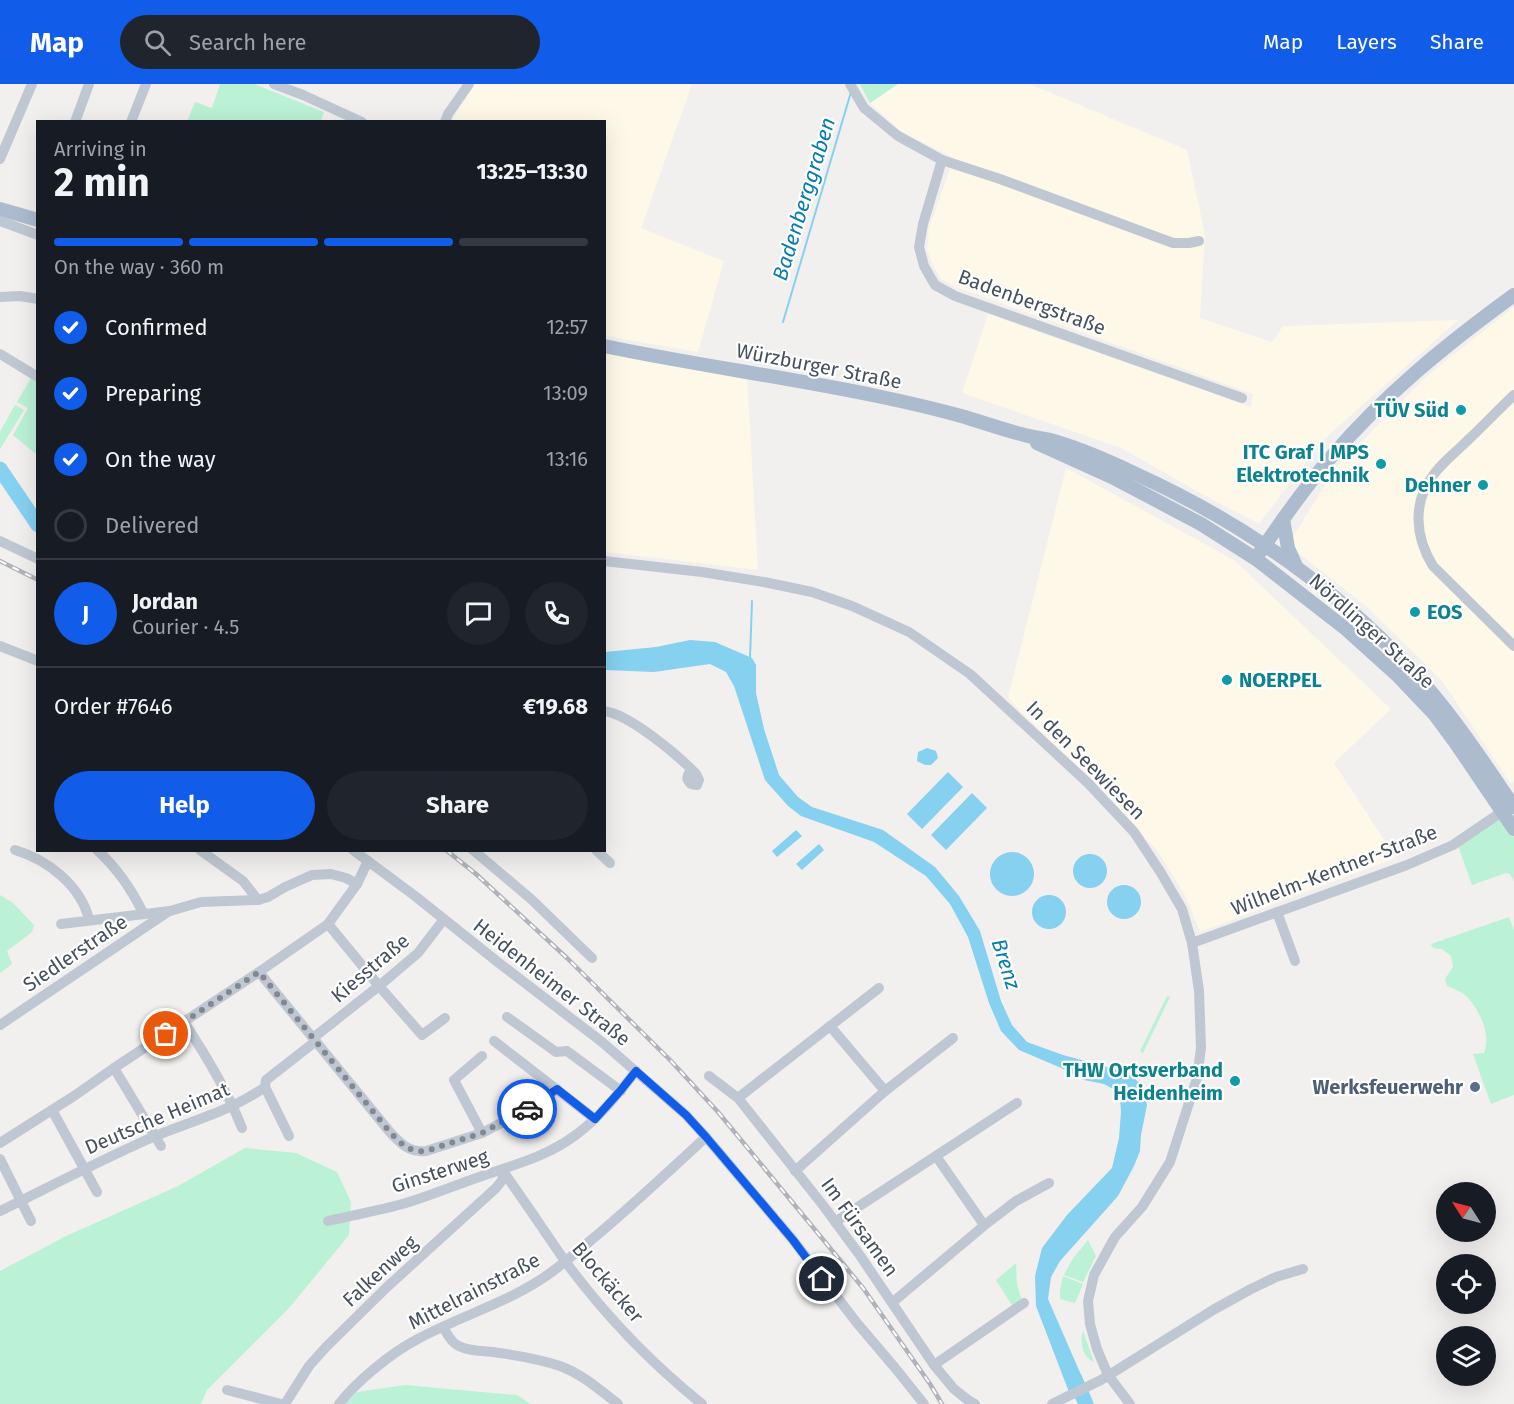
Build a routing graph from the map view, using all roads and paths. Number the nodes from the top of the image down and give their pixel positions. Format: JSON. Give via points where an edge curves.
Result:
{"nodes":[{"id":1,"x":32,"y":84,"type":"edge"},
{"id":2,"x":89,"y":84,"type":"edge"},
{"id":3,"x":146,"y":84,"type":"edge"},
{"id":4,"x":274,"y":84,"type":"edge"},
{"id":5,"x":469,"y":84,"type":"edge"},
{"id":6,"x":853,"y":88,"type":"edge"},
{"id":7,"x":76,"y":120,"type":"edge"},
{"id":8,"x":132,"y":120,"type":"edge"},
{"id":9,"x":358,"y":120,"type":"edge"},
{"id":10,"x":446,"y":120,"type":"edge"},
{"id":11,"x":0,"y":159,"type":"edge"},
{"id":12,"x":942,"y":160,"type":"junction"},
{"id":13,"x":0,"y":209,"type":"edge"},
{"id":14,"x":36,"y":219,"type":"edge"},
{"id":15,"x":0,"y":221,"type":"edge"},
{"id":16,"x":36,"y":234,"type":"edge"},
{"id":17,"x":1199,"y":241,"type":"dead end"},
{"id":18,"x":1514,"y":295,"type":"edge"},
{"id":19,"x":0,"y":297,"type":"edge"},
{"id":20,"x":36,"y":299,"type":"edge"},
{"id":21,"x":606,"y":346,"type":"edge"},
{"id":22,"x":0,"y":354,"type":"edge"},
{"id":23,"x":36,"y":376,"type":"edge"},
{"id":24,"x":1514,"y":395,"type":"edge"},
{"id":25,"x":1242,"y":398,"type":"dead end"},
{"id":26,"x":1024,"y":435,"type":"junction"},
{"id":27,"x":1283,"y":519,"type":"junction"},
{"id":28,"x":0,"y":541,"type":"edge"},
{"id":29,"x":1265,"y":546,"type":"junction"},
{"id":30,"x":36,"y":558,"type":"edge"},
{"id":31,"x":1256,"y":559,"type":"junction"},
{"id":32,"x":606,"y":561,"type":"edge"},
{"id":33,"x":1297,"y":568,"type":"junction"},
{"id":34,"x":0,"y":646,"type":"edge"},
{"id":35,"x":1514,"y":646,"type":"edge"},
{"id":36,"x":36,"y":660,"type":"edge"},
{"id":37,"x":606,"y":711,"type":"edge"},
{"id":38,"x":696,"y":774,"type":"dead end"},
{"id":39,"x":1507,"y":801,"type":"edge"},
{"id":40,"x":1513,"y":828,"type":"edge"},
{"id":41,"x":15,"y":850,"type":"dead end"},
{"id":42,"x":99,"y":852,"type":"edge"},
{"id":43,"x":203,"y":852,"type":"edge"},
{"id":44,"x":356,"y":852,"type":"edge"},
{"id":45,"x":475,"y":852,"type":"edge"},
{"id":46,"x":598,"y":852,"type":"edge"},
{"id":47,"x":368,"y":861,"type":"junction"},
{"id":48,"x":610,"y":863,"type":"dead end"},
{"id":49,"x":357,"y":884,"type":"junction"},
{"id":50,"x":258,"y":900,"type":"junction"},
{"id":51,"x":170,"y":911,"type":"junction"},
{"id":52,"x":1277,"y":912,"type":"junction"},
{"id":53,"x":143,"y":914,"type":"junction"},
{"id":54,"x":89,"y":919,"type":"junction"},
{"id":55,"x":444,"y":919,"type":"junction"},
{"id":56,"x":61,"y":924,"type":"dead end"},
{"id":57,"x":328,"y":924,"type":"junction"},
{"id":58,"x":1192,"y":943,"type":"junction"},
{"id":59,"x":592,"y":958,"type":"dead end"},
{"id":60,"x":1295,"y":961,"type":"dead end"},
{"id":61,"x":259,"y":972,"type":"junction"},
{"id":62,"x":379,"y":986,"type":"junction"},
{"id":63,"x":879,"y":988,"type":"dead end"},
{"id":64,"x":507,"y":1017,"type":"dead end"},
{"id":65,"x":445,"y":1018,"type":"dead end"},
{"id":66,"x":184,"y":1022,"type":"junction"},
{"id":67,"x":0,"y":1025,"type":"edge"},
{"id":68,"x":830,"y":1026,"type":"junction"},
{"id":69,"x":954,"y":1038,"type":"dead end"},
{"id":70,"x":315,"y":1040,"type":"junction"},
{"id":71,"x":494,"y":1041,"type":"dead end"},
{"id":72,"x":482,"y":1056,"type":"dead end"},
{"id":73,"x":114,"y":1068,"type":"junction"},
{"id":74,"x":636,"y":1071,"type":"junction"},
{"id":75,"x":709,"y":1076,"type":"dead end"},
{"id":76,"x":265,"y":1087,"type":"junction"},
{"id":77,"x":557,"y":1089,"type":"junction"},
{"id":78,"x":621,"y":1090,"type":"junction"},
{"id":79,"x":885,"y":1091,"type":"junction"},
{"id":80,"x":738,"y":1098,"type":"junction"},
{"id":81,"x":1017,"y":1103,"type":"dead end"},
{"id":82,"x":233,"y":1106,"type":"junction"},
{"id":83,"x":52,"y":1110,"type":"junction"},
{"id":84,"x":595,"y":1119,"type":"junction"},
{"id":85,"x":242,"y":1128,"type":"dead end"},
{"id":86,"x":482,"y":1133,"type":"junction"},
{"id":87,"x":289,"y":1136,"type":"dead end"},
{"id":88,"x":706,"y":1137,"type":"junction"},
{"id":89,"x":158,"y":1142,"type":"junction"},
{"id":90,"x":0,"y":1143,"type":"edge"},
{"id":91,"x":936,"y":1156,"type":"junction"},
{"id":92,"x":0,"y":1159,"type":"edge"},
{"id":93,"x":85,"y":1168,"type":"junction"},
{"id":94,"x":502,"y":1170,"type":"junction"},
{"id":95,"x":795,"y":1171,"type":"junction"},
{"id":96,"x":1049,"y":1183,"type":"dead end"},
{"id":97,"x":97,"y":1192,"type":"dead end"},
{"id":98,"x":22,"y":1201,"type":"junction"},
{"id":99,"x":0,"y":1211,"type":"edge"},
{"id":100,"x":31,"y":1221,"type":"dead end"},
{"id":101,"x":328,"y":1221,"type":"dead end"},
{"id":102,"x":835,"y":1222,"type":"junction"},
{"id":103,"x":984,"y":1225,"type":"junction"},
{"id":104,"x":566,"y":1261,"type":"junction"},
{"id":105,"x":1303,"y":1269,"type":"dead end"},
{"id":106,"x":893,"y":1302,"type":"junction"},
{"id":107,"x":1024,"y":1303,"type":"dead end"},
{"id":108,"x":443,"y":1327,"type":"junction"},
{"id":109,"x":934,"y":1365,"type":"junction"},
{"id":110,"x":1108,"y":1376,"type":"junction"},
{"id":111,"x":227,"y":1390,"type":"dead end"},
{"id":112,"x":283,"y":1404,"type":"edge"},
{"id":113,"x":339,"y":1404,"type":"edge"},
{"id":114,"x":618,"y":1404,"type":"edge"},
{"id":115,"x":702,"y":1404,"type":"edge"},
{"id":116,"x":924,"y":1404,"type":"edge"},
{"id":117,"x":975,"y":1404,"type":"edge"},
{"id":118,"x":1052,"y":1404,"type":"edge"},
{"id":119,"x":1130,"y":1404,"type":"edge"}],
"edges":[{"from":1,"to":11,"type":"street"},
{"from":2,"to":7,"type":"street"},
{"from":3,"to":8,"type":"street"},
{"from":4,"to":9,"type":"street"},
{"from":5,"to":10,"type":"street"},
{"from":6,"to":12,"type":"street","via":[[864,108],[897,136]]},
{"from":12,"to":17,"type":"street","via":[[1173,243]]},
{"from":12,"to":25,"type":"street","name":"Badenbergstraße","via":[[919,247],[935,285],[955,296]]},
{"from":13,"to":14,"type":"main road"},
{"from":15,"to":16,"type":"street"},
{"from":18,"to":27,"type":"main road","via":[[1465,331],[1383,403],[1331,457]]},
{"from":19,"to":20,"type":"street"},
{"from":21,"to":26,"type":"main road","name":"Würzburger Straße","via":[[877,396]]},
{"from":22,"to":23,"type":"street"},
{"from":24,"to":35,"type":"street","via":[[1436,472],[1421,498],[1418,516],[1421,541],[1433,566]]},
{"from":26,"to":29,"type":"main road","name":"Würzburger Straße","via":[[1071,447],[1152,481]]},
{"from":26,"to":31,"type":"main road","name":"Würzburger Straße","via":[[1156,499]]},
{"from":27,"to":29,"type":"main road"},
{"from":27,"to":33,"type":"main road","via":[[1288,548]]},
{"from":28,"to":30,"type":"street"},
{"from":29,"to":31,"type":"main road"},
{"from":29,"to":33,"type":"main road","name":"Nördlinger Straße"},
{"from":31,"to":39,"type":"main road","name":"Nördlinger Straße","via":[[1346,629],[1397,675]]},
{"from":32,"to":58,"type":"street","name":"In den Seewiesen","via":[[702,572],[812,592],[913,635],[970,674],[1088,783],[1134,832],[1182,909]]},
{"from":33,"to":39,"type":"main road","name":"Nördlinger Straße","via":[[1362,621],[1427,687]]},
{"from":34,"to":36,"type":"street"},
{"from":37,"to":38,"type":"street","via":[[651,735]]},
{"from":39,"to":40,"type":"main road","name":"Nördlinger Straße"},
{"from":39,"to":52,"type":"street","name":"Wilhelm-Kentner-Straße","via":[[1453,844]]},
{"from":41,"to":54,"type":"street","via":[[42,861],[67,882],[86,907]]},
{"from":42,"to":53,"type":"street","via":[[121,876]]},
{"from":43,"to":50,"type":"street","via":[[243,881]]},
{"from":44,"to":47,"type":"street","name":"Heidenheimer Straße"},
{"from":45,"to":59,"type":"street"},
{"from":46,"to":48,"type":"street"},
{"from":47,"to":49,"type":"street"},
{"from":47,"to":55,"type":"street","name":"Heidenheimer Straße"},
{"from":49,"to":50,"type":"street","via":[[331,874],[312,875]]},
{"from":49,"to":57,"type":"street"},
{"from":50,"to":51,"type":"street","via":[[201,902]]},
{"from":51,"to":53,"type":"street"},
{"from":51,"to":67,"type":"street","name":"Siedlerstraße"},
{"from":52,"to":58,"type":"street","name":"Wilhelm-Kentner-Straße"},
{"from":52,"to":60,"type":"street"},
{"from":53,"to":54,"type":"street"},
{"from":54,"to":56,"type":"street"},
{"from":55,"to":62,"type":"street","name":"Kiesstraße","via":[[418,953]]},
{"from":55,"to":74,"type":"street","name":"Heidenheimer Straße"},
{"from":57,"to":61,"type":"street"},
{"from":57,"to":62,"type":"street"},
{"from":58,"to":110,"type":"street","name":"In den Seewiesen","via":[[1201,1022],[1197,1078],[1170,1162],[1142,1207],[1115,1237],[1094,1275],[1088,1300],[1090,1324]]},
{"from":61,"to":66,"type":"street"},
{"from":61,"to":70,"type":"street"},
{"from":62,"to":65,"type":"street","via":[[422,1035]]},
{"from":62,"to":70,"type":"street","name":"Kiesstraße"},
{"from":63,"to":68,"type":"street"},
{"from":64,"to":78,"type":"street","via":[[556,1052],[567,1051]]},
{"from":66,"to":73,"type":"street"},
{"from":66,"to":82,"type":"street"},
{"from":68,"to":79,"type":"street"},
{"from":68,"to":80,"type":"street"},
{"from":69,"to":79,"type":"street"},
{"from":70,"to":76,"type":"street","name":"Deutsche Heimat","via":[[266,1080]]},
{"from":70,"to":86,"type":"street","via":[[407,1148],[426,1151]]},
{"from":71,"to":77,"type":"street"},
{"from":72,"to":86,"type":"street","via":[[454,1080]]},
{"from":73,"to":83,"type":"street"},
{"from":73,"to":89,"type":"street"},
{"from":74,"to":78,"type":"street","name":"Ginsterweg"},
{"from":74,"to":88,"type":"street","name":"Heidenheimer Straße"},
{"from":75,"to":80,"type":"street","name":"Im Fürsamen"},
{"from":76,"to":82,"type":"street","name":"Deutsche Heimat"},
{"from":76,"to":87,"type":"street"},
{"from":77,"to":84,"type":"street"},
{"from":77,"to":86,"type":"street"},
{"from":78,"to":84,"type":"street","name":"Ginsterweg"},
{"from":79,"to":95,"type":"street"},
{"from":80,"to":95,"type":"street","name":"Im Fürsamen"},
{"from":81,"to":91,"type":"street"},
{"from":82,"to":85,"type":"street"},
{"from":82,"to":89,"type":"street","name":"Deutsche Heimat"},
{"from":83,"to":90,"type":"street"},
{"from":83,"to":93,"type":"street"},
{"from":84,"to":94,"type":"street","name":"Ginsterweg","via":[[550,1151]]},
{"from":88,"to":104,"type":"street","name":"Mittelrainstraße"},
{"from":88,"to":116,"type":"street","name":"Heidenheimer Straße"},
{"from":89,"to":93,"type":"street","name":"Deutsche Heimat"},
{"from":91,"to":102,"type":"street"},
{"from":91,"to":103,"type":"street"},
{"from":92,"to":98,"type":"street"},
{"from":93,"to":97,"type":"street"},
{"from":93,"to":98,"type":"street","name":"Deutsche Heimat"},
{"from":94,"to":101,"type":"street","name":"Ginsterweg","via":[[410,1202]]},
{"from":94,"to":104,"type":"street","name":"Blockäcker"},
{"from":94,"to":112,"type":"street","name":"Falkenweg","via":[[496,1188],[326,1347]]},
{"from":95,"to":102,"type":"street","name":"Im Fürsamen"},
{"from":96,"to":103,"type":"street"},
{"from":98,"to":99,"type":"street","name":"Deutsche Heimat"},
{"from":98,"to":100,"type":"street"},
{"from":102,"to":106,"type":"street","name":"Im Fürsamen"},
{"from":103,"to":106,"type":"street"},
{"from":104,"to":108,"type":"street","name":"Mittelrainstraße","via":[[539,1281]]},
{"from":104,"to":115,"type":"street","name":"Blockäcker","via":[[648,1356]]},
{"from":105,"to":110,"type":"street","via":[[1276,1277],[1223,1304]]},
{"from":106,"to":109,"type":"street","name":"Im Fürsamen"},
{"from":107,"to":109,"type":"street"},
{"from":108,"to":113,"type":"street","name":"Mittelrainstraße","via":[[387,1358]]},
{"from":108,"to":114,"type":"street","via":[[458,1346],[562,1367]]},
{"from":109,"to":117,"type":"street","name":"Im Fürsamen","via":[[954,1389]]},
{"from":110,"to":118,"type":"street"},
{"from":110,"to":119,"type":"street","name":"In den Seewiesen"},
{"from":111,"to":112,"type":"street","name":"Falkenweg"}]}
